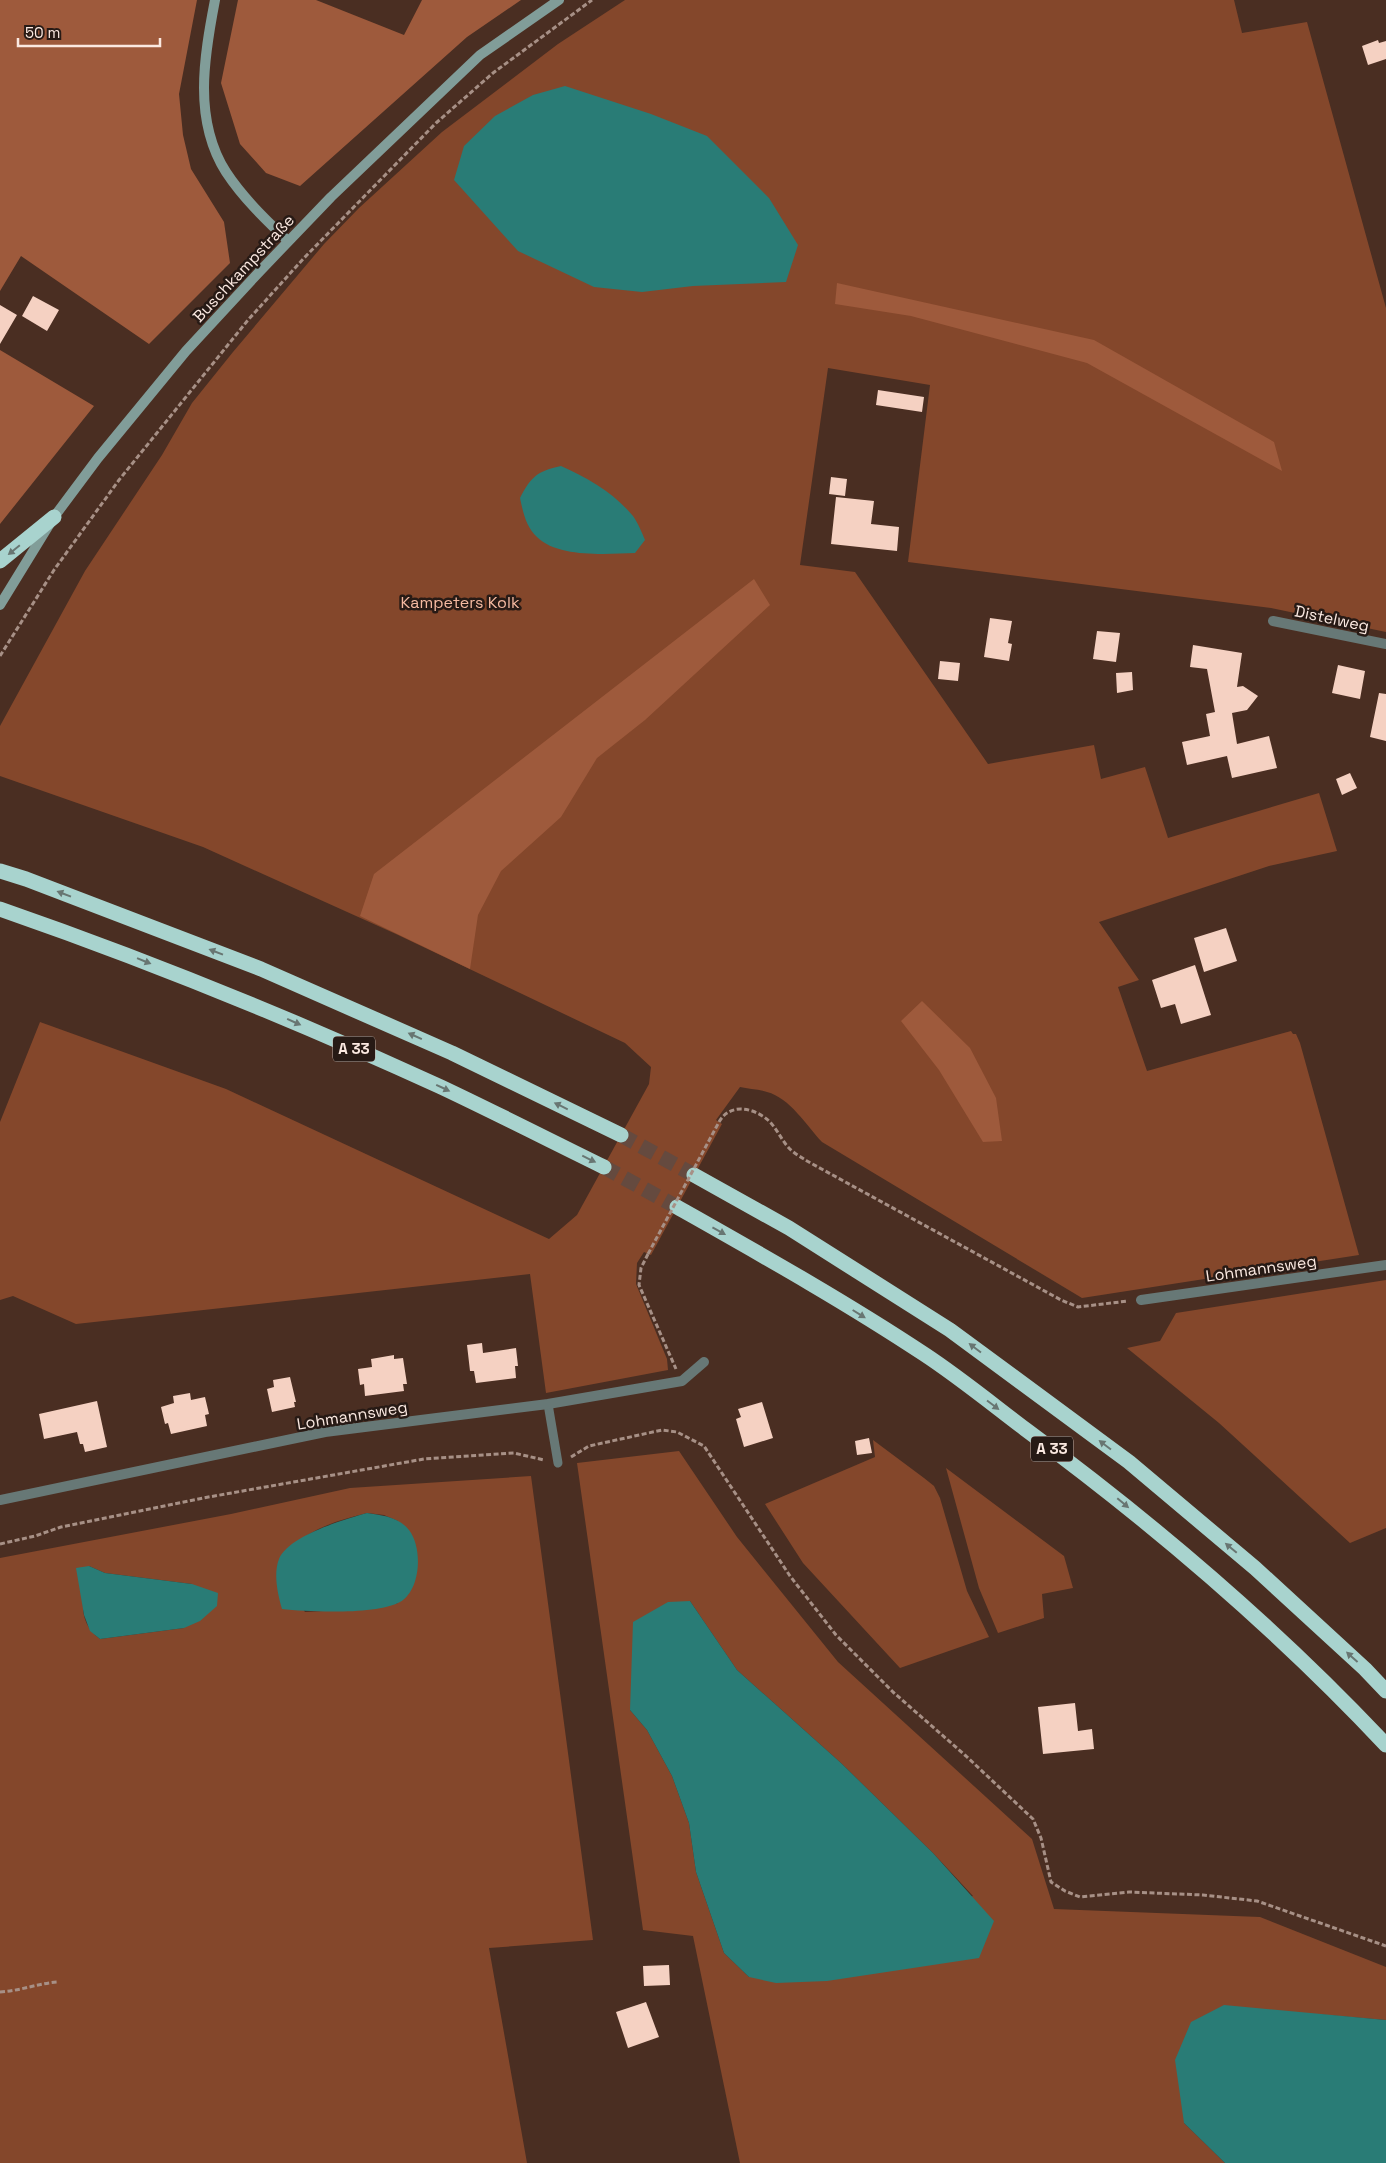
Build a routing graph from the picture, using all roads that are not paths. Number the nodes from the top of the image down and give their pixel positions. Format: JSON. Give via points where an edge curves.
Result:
{"nodes":[{"id":1,"x":215,"y":0,"type":"edge"},
{"id":2,"x":559,"y":0,"type":"edge"},
{"id":3,"x":288,"y":241,"type":"junction"},
{"id":4,"x":54,"y":517,"type":"junction"},
{"id":5,"x":0,"y":560,"type":"edge"},
{"id":6,"x":0,"y":605,"type":"edge"},
{"id":7,"x":1273,"y":621,"type":"dead end"},
{"id":8,"x":1386,"y":644,"type":"edge"},
{"id":9,"x":0,"y":871,"type":"edge"},
{"id":10,"x":0,"y":909,"type":"edge"},
{"id":11,"x":621,"y":1135,"type":"tunnel mouth"},
{"id":12,"x":604,"y":1167,"type":"tunnel mouth"},
{"id":13,"x":694,"y":1175,"type":"tunnel mouth"},
{"id":14,"x":677,"y":1208,"type":"tunnel mouth"},
{"id":15,"x":1386,"y":1265,"type":"edge"},
{"id":16,"x":1141,"y":1300,"type":"road end"},
{"id":17,"x":704,"y":1362,"type":"dead end"},
{"id":18,"x":548,"y":1404,"type":"junction"},
{"id":19,"x":558,"y":1463,"type":"road end"},
{"id":20,"x":0,"y":1500,"type":"edge"},
{"id":21,"x":1386,"y":1691,"type":"edge"},
{"id":22,"x":1386,"y":1745,"type":"edge"}],
"edges":[{"from":1,"to":3,"type":"main road","via":[[204,87],[204,107],[211,142],[227,173],[260,214]]},
{"from":2,"to":3,"type":"main road","name":"Buschkampstraße","via":[[480,54]]},
{"from":3,"to":4,"type":"main road","name":"Buschkampstraße","via":[[186,351]]},
{"from":4,"to":5,"type":"highway","one_way":true},
{"from":4,"to":6,"type":"main road","name":"Buschkampstraße"},
{"from":7,"to":8,"type":"street","name":"Distelweg"},
{"from":11,"to":9,"type":"highway","number":"A 33","one_way":true,"via":[[452,1052],[261,969]]},
{"from":10,"to":12,"type":"highway","number":"A 33","one_way":true,"via":[[98,943],[271,1012],[441,1087]]},
{"from":21,"to":13,"type":"highway","number":"A 33","one_way":true,"via":[[1255,1568],[1129,1462],[950,1330],[789,1228]]},
{"from":14,"to":22,"type":"highway","number":"A 33","one_way":true,"via":[[773,1261],[925,1355],[1101,1485],[1230,1593],[1333,1689]]},
{"from":15,"to":16,"type":"street","name":"Lohmannsweg"},
{"from":17,"to":18,"type":"street","name":"Lohmannsweg","via":[[682,1381]]},
{"from":18,"to":19,"type":"lane"},
{"from":18,"to":20,"type":"street","name":"Lohmannsweg","via":[[325,1432]]}]}
